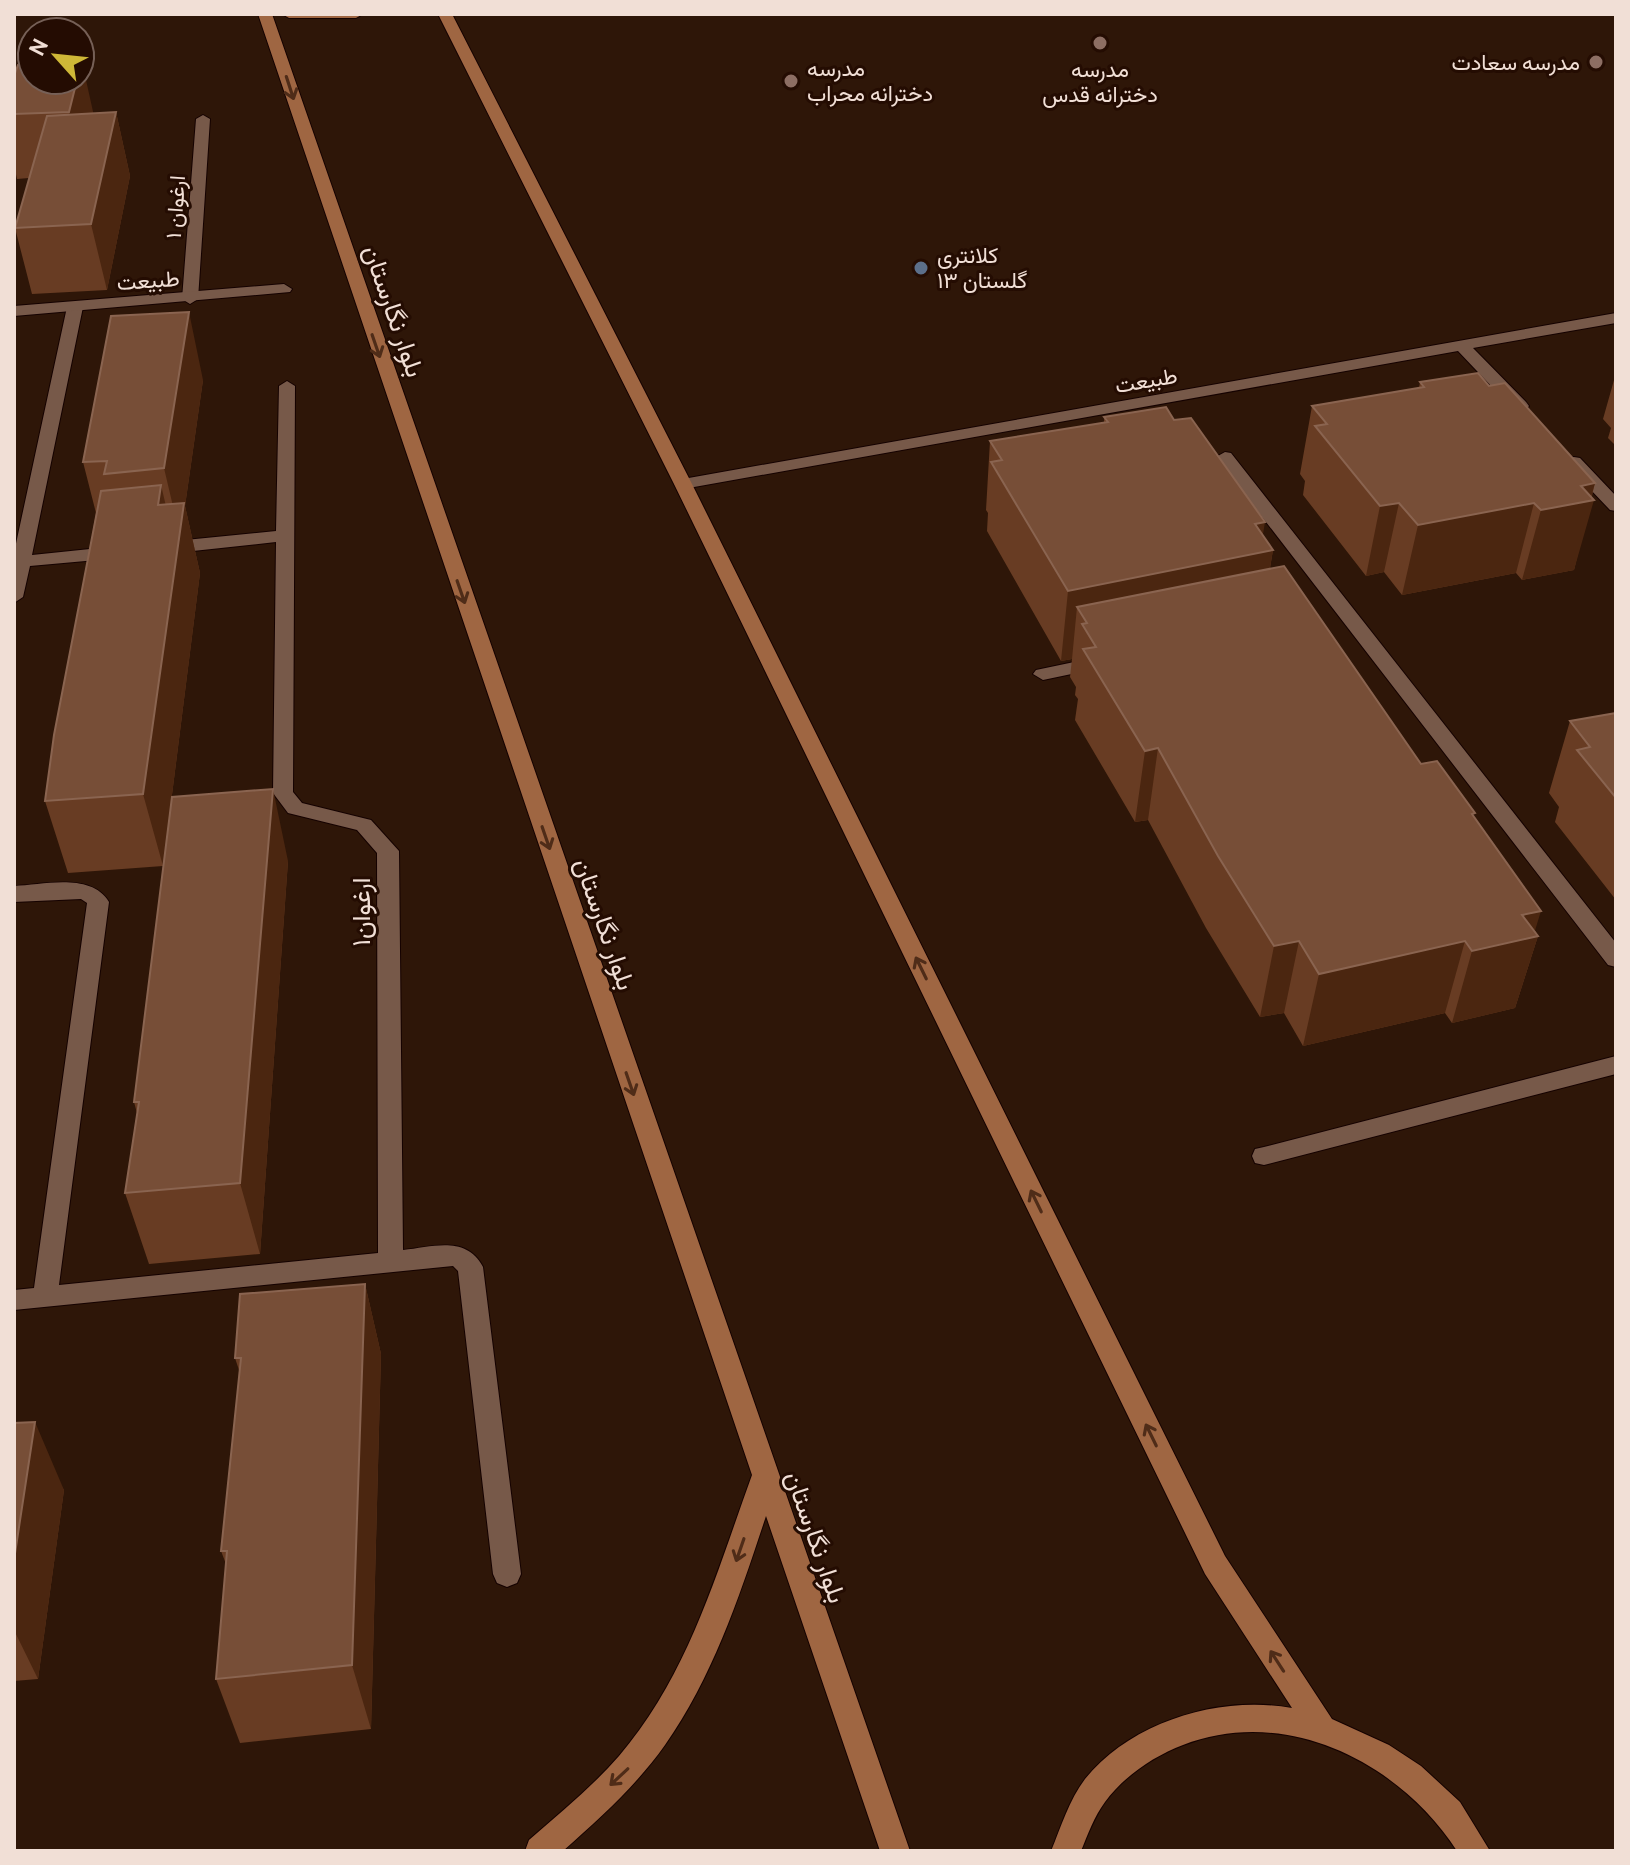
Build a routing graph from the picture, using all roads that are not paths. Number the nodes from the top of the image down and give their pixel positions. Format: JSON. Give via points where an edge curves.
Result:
{"nodes":[{"id":1,"x":265,"y":14,"type":"edge"},
{"id":2,"x":289,"y":14,"type":"edge"},
{"id":3,"x":356,"y":14,"type":"edge"},
{"id":4,"x":445,"y":14,"type":"edge"},
{"id":5,"x":203,"y":119,"type":"dead end"},
{"id":6,"x":284,"y":289,"type":"dead end"},
{"id":7,"x":190,"y":299,"type":"junction"},
{"id":8,"x":75,"y":307,"type":"junction"},
{"id":9,"x":14,"y":311,"type":"edge"},
{"id":10,"x":1616,"y":318,"type":"edge"},
{"id":11,"x":1462,"y":346,"type":"junction"},
{"id":12,"x":287,"y":386,"type":"dead end"},
{"id":13,"x":1528,"y":414,"type":"edge"},
{"id":14,"x":1561,"y":449,"type":"edge"},
{"id":15,"x":1225,"y":457,"type":"dead end"},
{"id":16,"x":683,"y":484,"type":"junction"},
{"id":17,"x":1616,"y":506,"type":"edge"},
{"id":18,"x":283,"y":536,"type":"junction"},
{"id":19,"x":18,"y":562,"type":"edge"},
{"id":20,"x":14,"y":597,"type":"edge"},
{"id":21,"x":1119,"y":658,"type":"edge"},
{"id":22,"x":1043,"y":674,"type":"dead end"},
{"id":23,"x":14,"y":894,"type":"edge"},
{"id":24,"x":1616,"y":959,"type":"edge"},
{"id":25,"x":1616,"y":1065,"type":"edge"},
{"id":26,"x":1264,"y":1156,"type":"dead end"},
{"id":27,"x":391,"y":1264,"type":"junction"},
{"id":28,"x":45,"y":1297,"type":"junction"},
{"id":29,"x":14,"y":1300,"type":"edge"},
{"id":30,"x":765,"y":1476,"type":"junction"},
{"id":31,"x":507,"y":1574,"type":"dead end"},
{"id":32,"x":1320,"y":1726,"type":"junction"},
{"id":33,"x":540,"y":1851,"type":"edge"},
{"id":34,"x":895,"y":1851,"type":"edge"},
{"id":35,"x":1066,"y":1851,"type":"edge"},
{"id":36,"x":1475,"y":1851,"type":"edge"}],
"edges":[{"from":1,"to":30,"type":"main road","name":"بلوار نگارستان","one_way":true},
{"from":2,"to":3,"type":"main road"},
{"from":4,"to":16,"type":"main road"},
{"from":5,"to":7,"type":"street","name":"ارغوان ۱"},
{"from":6,"to":7,"type":"street","name":"طبیعت"},
{"from":7,"to":8,"type":"street","name":"طبیعت"},
{"from":8,"to":9,"type":"street","name":"طبیعت"},
{"from":8,"to":19,"type":"street"},
{"from":10,"to":11,"type":"street","name":"طبیعت"},
{"from":11,"to":13,"type":"street"},
{"from":11,"to":16,"type":"street","name":"طبیعت"},
{"from":12,"to":18,"type":"street","name":"ارغوان۱"},
{"from":14,"to":17,"type":"street"},
{"from":15,"to":24,"type":"street","via":[[1338,614]]},
{"from":32,"to":16,"type":"main road","one_way":true,"via":[[1215,1565]]},
{"from":18,"to":19,"type":"street"},
{"from":18,"to":27,"type":"street","name":"ارغوان۱","via":[[283,793],[295,808],[364,825],[388,851]]},
{"from":19,"to":20,"type":"street"},
{"from":21,"to":22,"type":"street"},
{"from":23,"to":28,"type":"street","via":[[83,891],[98,902]]},
{"from":25,"to":26,"type":"street"},
{"from":27,"to":28,"type":"street"},
{"from":27,"to":31,"type":"street","via":[[458,1255],[470,1267]]},
{"from":28,"to":29,"type":"street"},
{"from":30,"to":33,"type":"main road","one_way":true,"via":[[712,1634],[674,1706],[629,1767]]},
{"from":30,"to":34,"type":"main road","name":"بلوار نگارستان"},
{"from":32,"to":35,"type":"main road","via":[[1253,1716],[1189,1725],[1132,1754],[1089,1799]]},
{"from":32,"to":36,"type":"main road","via":[[1384,1756],[1440,1803]]}]}
